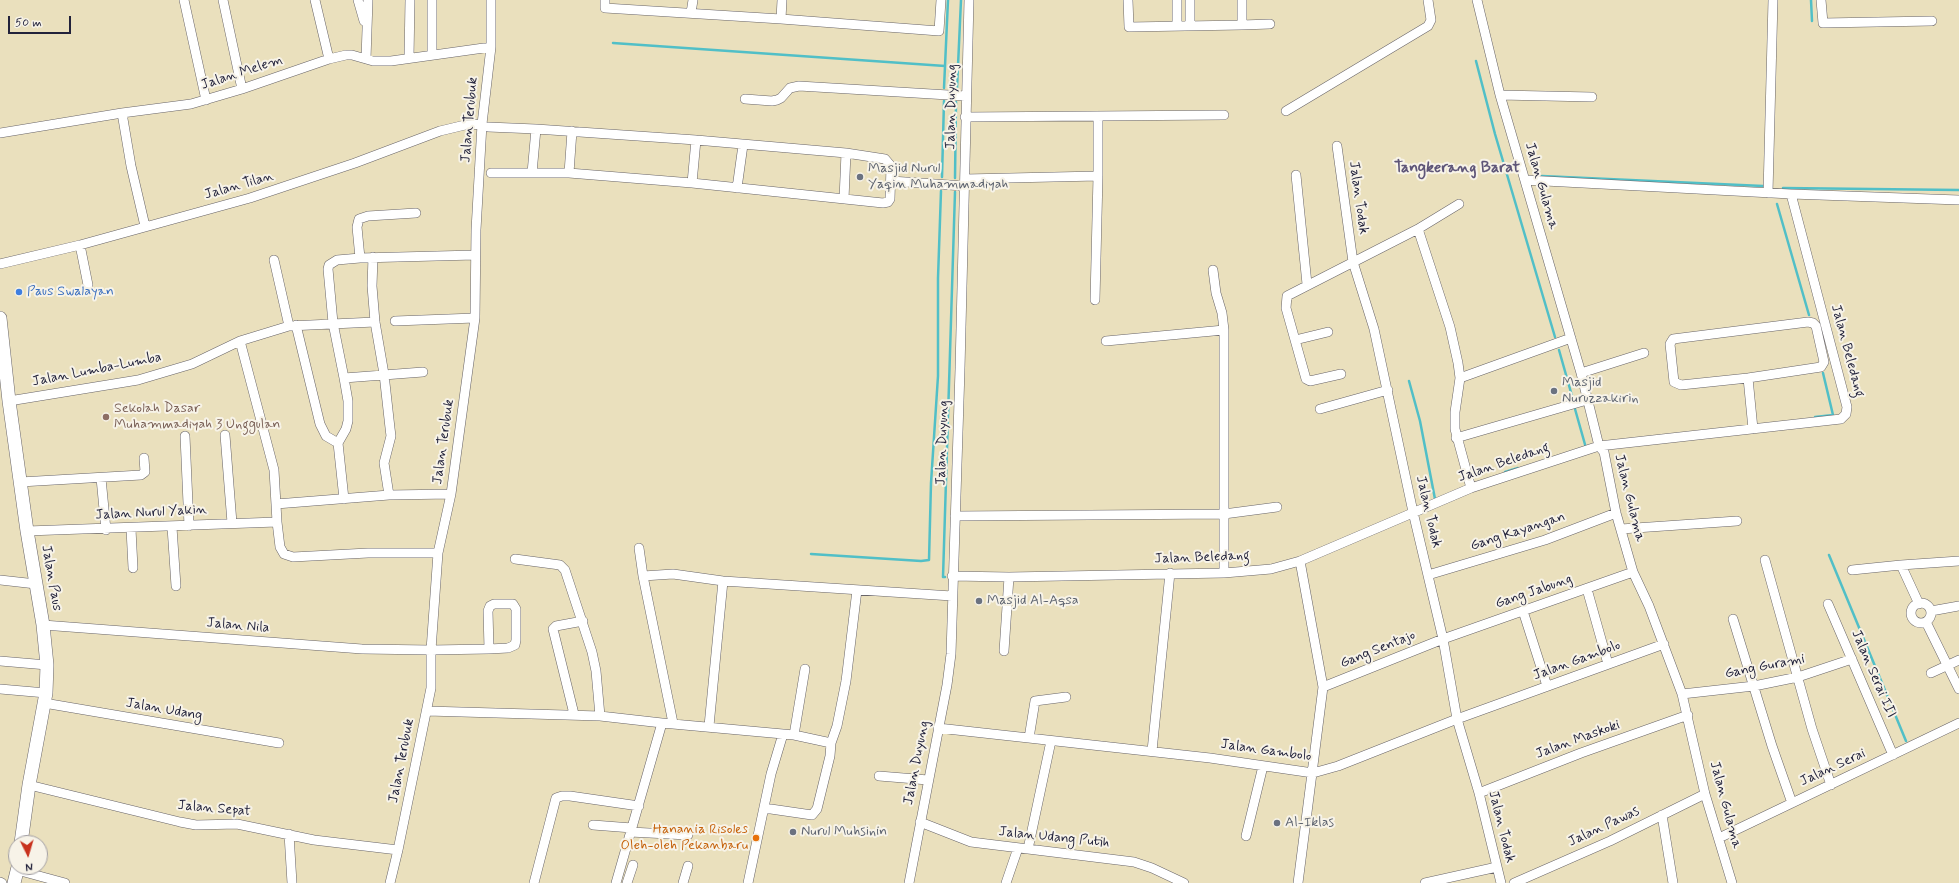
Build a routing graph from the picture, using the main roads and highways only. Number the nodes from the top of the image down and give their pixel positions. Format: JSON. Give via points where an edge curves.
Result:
{"nodes":[{"id":1,"x":0,"y":318,"type":"edge"},
{"id":2,"x":23,"y":835,"type":"edge"}],
"edges":[{"from":1,"to":2,"type":"main road","name":"Jalan Paus","via":[[9,401],[47,665],[45,698]]}]}
